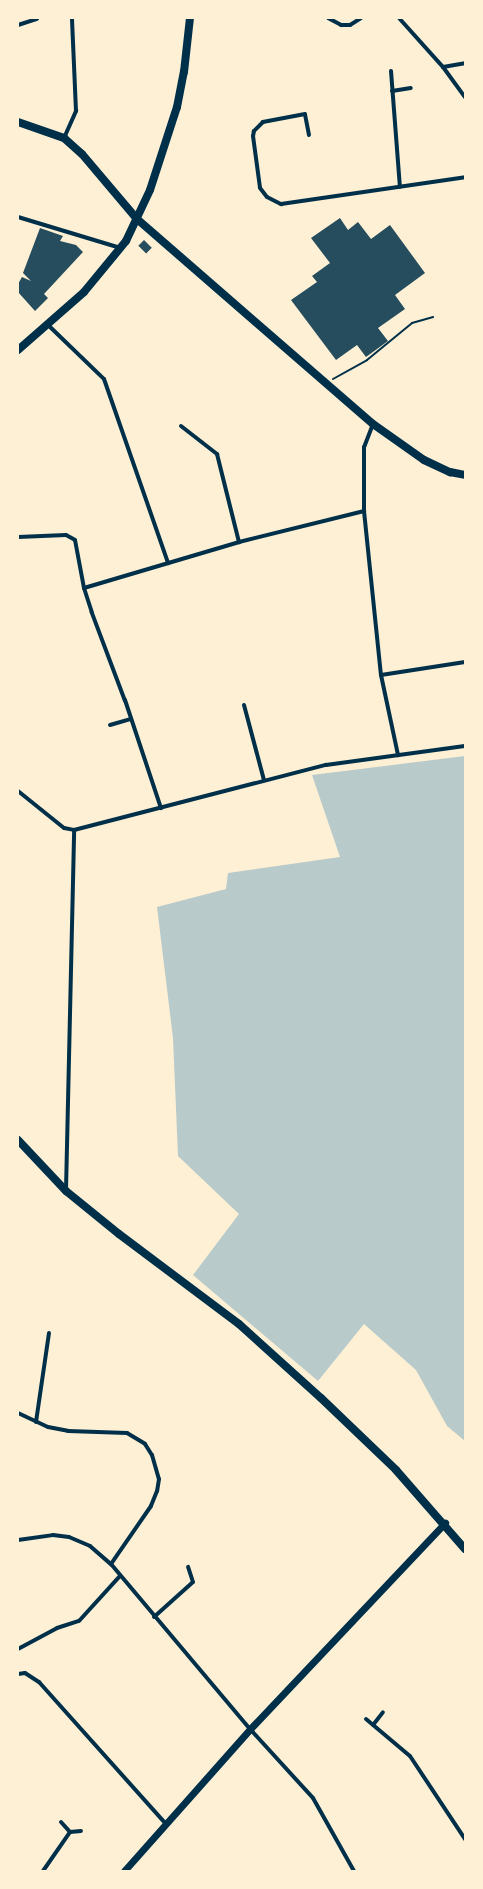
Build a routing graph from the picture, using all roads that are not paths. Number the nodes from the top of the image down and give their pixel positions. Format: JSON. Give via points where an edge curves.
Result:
{"nodes":[{"id":1,"x":72,"y":18,"type":"edge"},
{"id":2,"x":190,"y":18,"type":"edge"},
{"id":3,"x":328,"y":18,"type":"edge"},
{"id":4,"x":361,"y":18,"type":"edge"},
{"id":5,"x":399,"y":18,"type":"edge"},
{"id":6,"x":37,"y":19,"type":"edge"},
{"id":7,"x":18,"y":25,"type":"edge"},
{"id":8,"x":465,"y":63,"type":"edge"},
{"id":9,"x":443,"y":67,"type":"junction"},
{"id":10,"x":391,"y":70,"type":"dead end"},
{"id":11,"x":411,"y":88,"type":"dead end"},
{"id":12,"x":392,"y":91,"type":"junction"},
{"id":13,"x":465,"y":97,"type":"edge"},
{"id":14,"x":18,"y":122,"type":"edge"},
{"id":15,"x":309,"y":135,"type":"dead end"},
{"id":16,"x":64,"y":138,"type":"junction"},
{"id":17,"x":465,"y":177,"type":"edge"},
{"id":18,"x":400,"y":187,"type":"junction"},
{"id":19,"x":18,"y":217,"type":"edge"},
{"id":20,"x":137,"y":219,"type":"junction"},
{"id":21,"x":121,"y":248,"type":"junction"},
{"id":22,"x":47,"y":324,"type":"junction"},
{"id":23,"x":18,"y":350,"type":"edge"},
{"id":24,"x":373,"y":424,"type":"junction"},
{"id":25,"x":182,"y":426,"type":"dead end"},
{"id":26,"x":465,"y":475,"type":"edge"},
{"id":27,"x":364,"y":511,"type":"junction"},
{"id":28,"x":18,"y":537,"type":"edge"},
{"id":29,"x":239,"y":542,"type":"junction"},
{"id":30,"x":168,"y":563,"type":"junction"},
{"id":31,"x":84,"y":588,"type":"junction"},
{"id":32,"x":92,"y":612,"type":"joint"},
{"id":33,"x":465,"y":662,"type":"edge"},
{"id":34,"x":381,"y":675,"type":"junction"},
{"id":35,"x":125,"y":700,"type":"joint"},
{"id":36,"x":244,"y":705,"type":"dead end"},
{"id":37,"x":131,"y":719,"type":"junction"},
{"id":38,"x":110,"y":725,"type":"dead end"},
{"id":39,"x":465,"y":746,"type":"edge"},
{"id":40,"x":398,"y":755,"type":"junction"},
{"id":41,"x":264,"y":780,"type":"junction"},
{"id":42,"x":18,"y":792,"type":"edge"},
{"id":43,"x":161,"y":808,"type":"junction"},
{"id":44,"x":74,"y":830,"type":"junction"},
{"id":45,"x":18,"y":1140,"type":"edge"},
{"id":46,"x":66,"y":1191,"type":"junction"},
{"id":47,"x":49,"y":1333,"type":"dead end"},
{"id":48,"x":18,"y":1413,"type":"edge"},
{"id":49,"x":36,"y":1422,"type":"junction"},
{"id":50,"x":445,"y":1523,"type":"junction"},
{"id":51,"x":18,"y":1540,"type":"edge"},
{"id":52,"x":465,"y":1549,"type":"edge"},
{"id":53,"x":111,"y":1564,"type":"junction"},
{"id":54,"x":188,"y":1567,"type":"dead end"},
{"id":55,"x":120,"y":1576,"type":"junction"},
{"id":56,"x":154,"y":1617,"type":"junction"},
{"id":57,"x":18,"y":1649,"type":"edge"},
{"id":58,"x":18,"y":1674,"type":"edge"},
{"id":59,"x":383,"y":1712,"type":"dead end"},
{"id":60,"x":366,"y":1719,"type":"dead end"},
{"id":61,"x":373,"y":1725,"type":"junction"},
{"id":62,"x":250,"y":1729,"type":"junction"},
{"id":63,"x":61,"y":1822,"type":"dead end"},
{"id":64,"x":166,"y":1824,"type":"junction"},
{"id":65,"x":80,"y":1831,"type":"dead end"},
{"id":66,"x":70,"y":1832,"type":"junction"},
{"id":67,"x":465,"y":1839,"type":"edge"},
{"id":68,"x":43,"y":1871,"type":"edge"},
{"id":69,"x":124,"y":1871,"type":"edge"},
{"id":70,"x":354,"y":1871,"type":"edge"}],
"edges":[{"from":1,"to":16,"type":"street","via":[[76,111]]},
{"from":2,"to":20,"type":"main road","via":[[177,107],[150,190]]},
{"from":3,"to":4,"type":"street","via":[[341,25],[350,25]]},
{"from":5,"to":9,"type":"street"},
{"from":6,"to":7,"type":"street"},
{"from":8,"to":9,"type":"street"},
{"from":9,"to":13,"type":"street"},
{"from":10,"to":12,"type":"street"},
{"from":11,"to":12,"type":"street"},
{"from":12,"to":18,"type":"street"},
{"from":14,"to":16,"type":"main road"},
{"from":15,"to":18,"type":"street","via":[[305,114],[258,126],[253,136],[260,188],[268,197],[281,204]]},
{"from":16,"to":20,"type":"main road","via":[[82,154]]},
{"from":17,"to":18,"type":"street"},
{"from":19,"to":21,"type":"street"},
{"from":20,"to":21,"type":"main road"},
{"from":20,"to":24,"type":"main road"},
{"from":21,"to":22,"type":"main road","via":[[84,292]]},
{"from":22,"to":23,"type":"main road"},
{"from":22,"to":30,"type":"street","via":[[104,379]]},
{"from":24,"to":26,"type":"main road","via":[[424,460],[450,472]]},
{"from":24,"to":27,"type":"street","via":[[364,447]]},
{"from":25,"to":29,"type":"street","via":[[217,454]]},
{"from":27,"to":29,"type":"street"},
{"from":27,"to":34,"type":"street"},
{"from":28,"to":31,"type":"street","via":[[66,535],[74,540]]},
{"from":29,"to":30,"type":"street"},
{"from":30,"to":31,"type":"street"},
{"from":31,"to":32,"type":"street"},
{"from":32,"to":35,"type":"street"},
{"from":33,"to":34,"type":"street"},
{"from":34,"to":40,"type":"street"},
{"from":35,"to":37,"type":"street"},
{"from":36,"to":41,"type":"street"},
{"from":37,"to":38,"type":"street"},
{"from":37,"to":43,"type":"street"},
{"from":39,"to":40,"type":"street"},
{"from":40,"to":41,"type":"street","via":[[326,765]]},
{"from":41,"to":43,"type":"street"},
{"from":42,"to":44,"type":"street","via":[[64,828]]},
{"from":43,"to":44,"type":"street"},
{"from":44,"to":46,"type":"street"},
{"from":45,"to":46,"type":"main road"},
{"from":46,"to":50,"type":"main road","via":[[118,1234],[239,1324],[396,1470]]},
{"from":47,"to":49,"type":"street"},
{"from":48,"to":49,"type":"street"},
{"from":49,"to":53,"type":"street","via":[[68,1431],[127,1433],[145,1444],[152,1456],[159,1479],[157,1491],[151,1506]]},
{"from":50,"to":52,"type":"main road"},
{"from":50,"to":62,"type":"street"},
{"from":51,"to":53,"type":"street","via":[[53,1535],[69,1537],[90,1546]]},
{"from":53,"to":55,"type":"street"},
{"from":54,"to":56,"type":"street","via":[[193,1582]]},
{"from":55,"to":56,"type":"street"},
{"from":55,"to":57,"type":"street","via":[[79,1621],[57,1628]]},
{"from":56,"to":62,"type":"street"},
{"from":58,"to":64,"type":"street","via":[[25,1673],[39,1682]]},
{"from":59,"to":61,"type":"street"},
{"from":60,"to":61,"type":"street"},
{"from":61,"to":67,"type":"street","via":[[410,1756]]},
{"from":62,"to":64,"type":"street"},
{"from":62,"to":70,"type":"street","via":[[313,1798]]},
{"from":63,"to":66,"type":"street"},
{"from":64,"to":69,"type":"street"},
{"from":65,"to":66,"type":"street"},
{"from":66,"to":68,"type":"street"}]}
